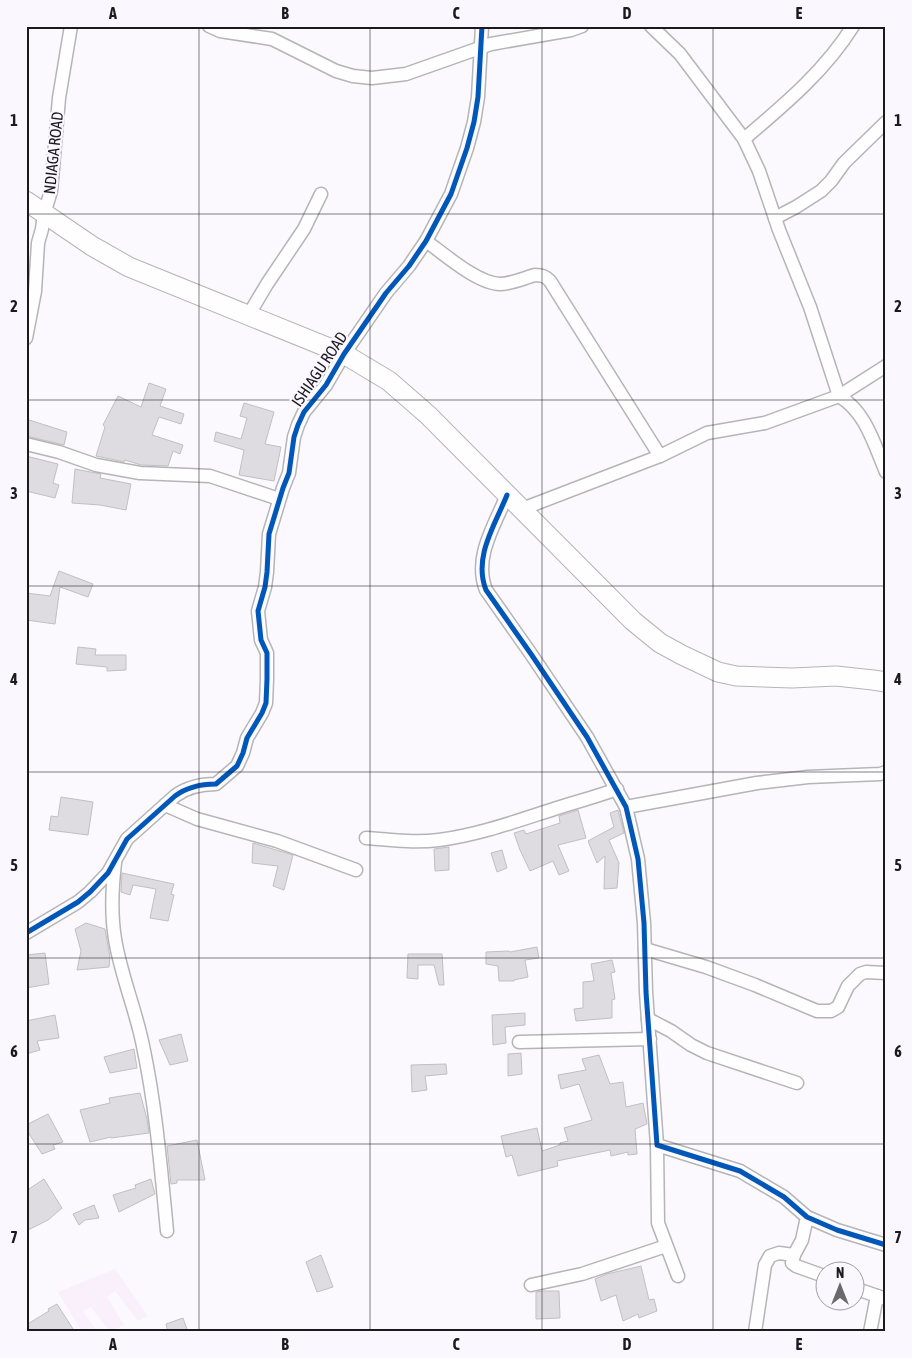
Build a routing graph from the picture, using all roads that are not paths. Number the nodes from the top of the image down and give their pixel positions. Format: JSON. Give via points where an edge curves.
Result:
{"nodes":[{"id":1,"x":71,"y":26,"type":"edge"},
{"id":2,"x":209,"y":26,"type":"edge"},
{"id":3,"x":482,"y":26,"type":"edge"},
{"id":4,"x":582,"y":26,"type":"edge"},
{"id":5,"x":651,"y":26,"type":"edge"},
{"id":6,"x":853,"y":26,"type":"edge"},
{"id":7,"x":480,"y":47,"type":"junction"},
{"id":8,"x":886,"y":122,"type":"edge"},
{"id":9,"x":744,"y":139,"type":"junction"},
{"id":10,"x":321,"y":194,"type":"dead end"},
{"id":11,"x":26,"y":201,"type":"edge"},
{"id":12,"x":44,"y":214,"type":"junction"},
{"id":13,"x":775,"y":218,"type":"junction"},
{"id":14,"x":426,"y":241,"type":"junction"},
{"id":15,"x":248,"y":316,"type":"junction"},
{"id":16,"x":26,"y":338,"type":"edge"},
{"id":17,"x":344,"y":354,"type":"junction"},
{"id":18,"x":886,"y":366,"type":"edge"},
{"id":19,"x":839,"y":396,"type":"junction"},
{"id":20,"x":26,"y":444,"type":"edge"},
{"id":21,"x":660,"y":456,"type":"junction"},
{"id":22,"x":886,"y":472,"type":"edge"},
{"id":23,"x":507,"y":495,"type":"junction"},
{"id":24,"x":279,"y":499,"type":"junction"},
{"id":25,"x":522,"y":509,"type":"junction"},
{"id":26,"x":886,"y":682,"type":"edge"},
{"id":27,"x":886,"y":772,"type":"edge"},
{"id":28,"x":616,"y":789,"type":"junction"},
{"id":29,"x":165,"y":805,"type":"junction"},
{"id":30,"x":626,"y":807,"type":"junction"},
{"id":31,"x":366,"y":838,"type":"dead end"},
{"id":32,"x":115,"y":860,"type":"junction"},
{"id":33,"x":356,"y":870,"type":"dead end"},
{"id":34,"x":26,"y":933,"type":"edge"},
{"id":35,"x":645,"y":949,"type":"junction"},
{"id":36,"x":886,"y":973,"type":"edge"},
{"id":37,"x":648,"y":1020,"type":"junction"},
{"id":38,"x":650,"y":1039,"type":"junction"},
{"id":39,"x":519,"y":1042,"type":"dead end"},
{"id":40,"x":797,"y":1083,"type":"dead end"},
{"id":41,"x":657,"y":1146,"type":"junction"},
{"id":42,"x":807,"y":1217,"type":"junction"},
{"id":43,"x":167,"y":1230,"type":"dead end"},
{"id":44,"x":886,"y":1245,"type":"edge"},
{"id":45,"x":666,"y":1246,"type":"junction"},
{"id":46,"x":794,"y":1255,"type":"junction"},
{"id":47,"x":814,"y":1272,"type":"edge"},
{"id":48,"x":678,"y":1276,"type":"dead end"},
{"id":49,"x":531,"y":1285,"type":"dead end"},
{"id":50,"x":864,"y":1292,"type":"edge"},
{"id":51,"x":881,"y":1298,"type":"edge"},
{"id":52,"x":755,"y":1332,"type":"edge"},
{"id":53,"x":870,"y":1332,"type":"edge"}],
"edges":[{"from":1,"to":12,"type":"street","name":"NDIAGA ROAD","via":[[59,98],[51,191]]},
{"from":2,"to":7,"type":"street","via":[[272,40],[326,67],[361,78],[406,74]]},
{"from":3,"to":7,"type":"street","name":"ISHIAGU ROAD"},
{"from":4,"to":7,"type":"street"},
{"from":5,"to":9,"type":"street","via":[[680,54]]},
{"from":6,"to":9,"type":"street","via":[[837,51],[812,78]]},
{"from":7,"to":14,"type":"street","name":"ISHIAGU ROAD","via":[[478,97],[467,148],[451,194]]},
{"from":8,"to":13,"type":"street","via":[[821,191]]},
{"from":9,"to":13,"type":"street"},
{"from":10,"to":15,"type":"street","via":[[304,229]]},
{"from":11,"to":12,"type":"main road"},
{"from":12,"to":15,"type":"main road","via":[[129,267]]},
{"from":12,"to":16,"type":"street","name":"NDIAGA ROAD"},
{"from":13,"to":19,"type":"street","via":[[815,321]]},
{"from":14,"to":17,"type":"street","name":"ISHIAGU ROAD"},
{"from":14,"to":21,"type":"street","via":[[468,272],[490,282],[500,284],[535,275],[545,276]]},
{"from":15,"to":17,"type":"main road"},
{"from":17,"to":23,"type":"main road","via":[[408,396]]},
{"from":17,"to":24,"type":"street","name":"ISHIAGU ROAD","via":[[298,425],[289,473]]},
{"from":18,"to":19,"type":"street"},
{"from":19,"to":21,"type":"street","via":[[765,423],[707,433]]},
{"from":19,"to":22,"type":"street","via":[[860,414]]},
{"from":20,"to":24,"type":"street","via":[[140,474],[210,476]]},
{"from":21,"to":25,"type":"street"},
{"from":23,"to":25,"type":"main road"},
{"from":23,"to":28,"type":"street","via":[[485,545],[482,580],[587,738]]},
{"from":24,"to":29,"type":"street","name":"ISHIAGU ROAD","via":[[269,534],[265,587],[258,612],[266,653],[266,703],[247,738],[238,766],[216,784],[196,785],[183,790]]},
{"from":25,"to":26,"type":"main road","via":[[633,621],[660,643],[682,655],[718,672],[736,676],[836,676]]},
{"from":27,"to":30,"type":"street","via":[[757,783]]},
{"from":28,"to":30,"type":"street"},
{"from":28,"to":31,"type":"street","via":[[455,837],[420,841]]},
{"from":29,"to":32,"type":"street","name":"ISHIAGU ROAD","via":[[127,839]]},
{"from":29,"to":33,"type":"street","via":[[197,819],[277,842]]},
{"from":30,"to":35,"type":"street","via":[[638,859]]},
{"from":32,"to":34,"type":"street","name":"ISHIAGU ROAD","via":[[102,880],[78,902]]},
{"from":32,"to":43,"type":"street","via":[[115,938],[143,1045],[154,1110]]},
{"from":35,"to":36,"type":"street","via":[[706,967],[817,1011],[832,1012],[838,1007],[848,986],[860,974]]},
{"from":35,"to":37,"type":"street"},
{"from":37,"to":38,"type":"street"},
{"from":37,"to":40,"type":"street","via":[[707,1053]]},
{"from":38,"to":39,"type":"street"},
{"from":38,"to":41,"type":"street"},
{"from":41,"to":42,"type":"street","via":[[740,1171],[784,1197]]},
{"from":41,"to":45,"type":"street","via":[[658,1224]]},
{"from":42,"to":44,"type":"street"},
{"from":42,"to":46,"type":"street","via":[[802,1240]]},
{"from":45,"to":48,"type":"street"},
{"from":45,"to":49,"type":"street","via":[[582,1274]]},
{"from":46,"to":47,"type":"street","via":[[792,1263]]},
{"from":46,"to":52,"type":"street","via":[[779,1253],[770,1256],[765,1265]]},
{"from":50,"to":51,"type":"street"},
{"from":51,"to":53,"type":"street"}]}
